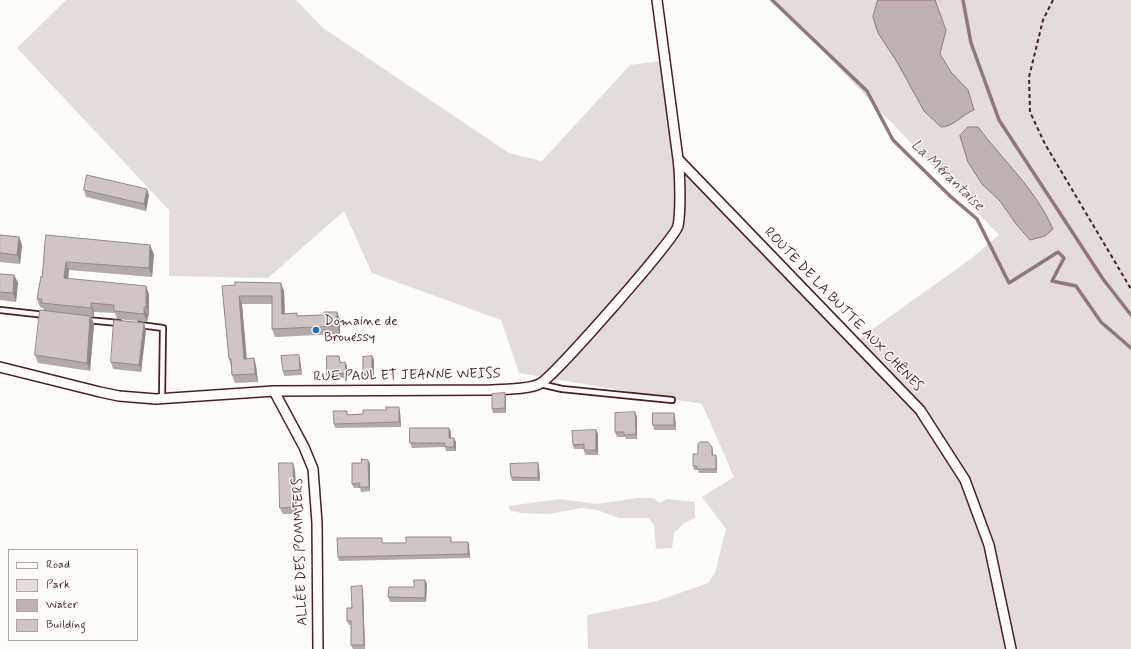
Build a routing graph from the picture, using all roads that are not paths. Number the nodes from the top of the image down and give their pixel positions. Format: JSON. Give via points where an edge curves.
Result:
{"nodes":[{"id":1,"x":657,"y":0,"type":"edge"},
{"id":2,"x":678,"y":159,"type":"junction"},
{"id":3,"x":0,"y":310,"type":"edge"},
{"id":4,"x":54,"y":316,"type":"edge"},
{"id":5,"x":77,"y":319,"type":"edge"},
{"id":6,"x":124,"y":324,"type":"edge"},
{"id":7,"x":132,"y":324,"type":"edge"},
{"id":8,"x":0,"y":368,"type":"edge"},
{"id":9,"x":540,"y":384,"type":"junction"},
{"id":10,"x":274,"y":391,"type":"junction"},
{"id":11,"x":162,"y":399,"type":"junction"},
{"id":12,"x":672,"y":400,"type":"dead end"},
{"id":13,"x":318,"y":649,"type":"edge"},
{"id":14,"x":1011,"y":649,"type":"edge"}],
"edges":[{"from":1,"to":2,"type":"street"},
{"from":2,"to":9,"type":"street","via":[[678,226],[666,245]]},
{"from":2,"to":14,"type":"street","name":"ROUTE DE LA BUTTE AUX CHÊNES","via":[[920,410],[965,480],[989,545]]},
{"from":3,"to":4,"type":"lane"},
{"from":5,"to":6,"type":"lane"},
{"from":7,"to":11,"type":"lane","via":[[163,328]]},
{"from":8,"to":11,"type":"street","name":"RUE PAUL ET JEANNE WEISS","via":[[119,396]]},
{"from":9,"to":10,"type":"street","name":"RUE PAUL ET JEANNE WEISS","via":[[524,388],[490,390]]},
{"from":9,"to":12,"type":"lane","via":[[562,389]]},
{"from":10,"to":11,"type":"street","name":"RUE PAUL ET JEANNE WEISS"},
{"from":10,"to":13,"type":"street","name":"ALLÉE DES POMMIERS","via":[[313,469],[317,523]]}]}
